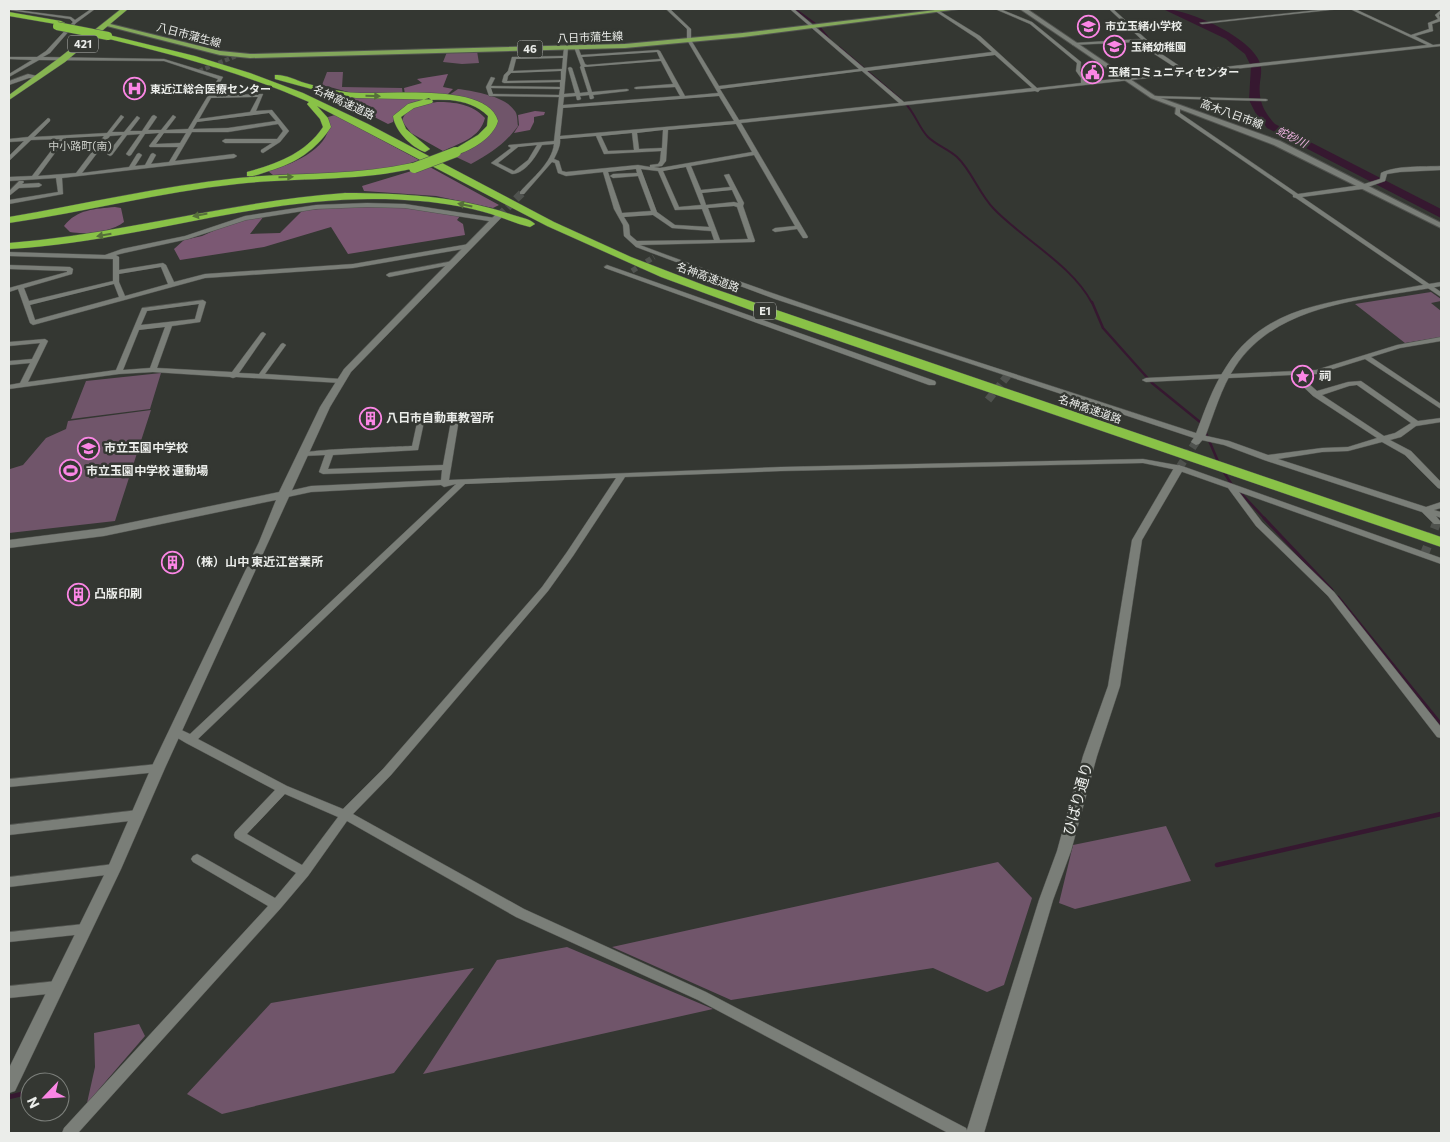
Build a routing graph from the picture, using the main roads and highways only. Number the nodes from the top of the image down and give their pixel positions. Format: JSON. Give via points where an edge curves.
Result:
{"nodes":[{"id":1,"x":125,"y":9,"type":"edge"},
{"id":2,"x":956,"y":9,"type":"edge"},
{"id":3,"x":1023,"y":9,"type":"edge"},
{"id":4,"x":936,"y":10,"type":"edge"},
{"id":5,"x":11,"y":12,"type":"edge"},
{"id":6,"x":109,"y":31,"type":"junction"},
{"id":7,"x":207,"y":56,"type":"junction"},
{"id":8,"x":301,"y":96,"type":"junction"},
{"id":9,"x":9,"y":98,"type":"edge"},
{"id":10,"x":425,"y":150,"type":"junction"},
{"id":11,"x":454,"y":151,"type":"junction"},
{"id":12,"x":413,"y":167,"type":"junction"},
{"id":13,"x":202,"y":186,"type":"junction"},
{"id":14,"x":234,"y":208,"type":"junction"},
{"id":15,"x":9,"y":220,"type":"edge"},
{"id":16,"x":1441,"y":226,"type":"edge"},
{"id":17,"x":9,"y":246,"type":"edge"},
{"id":18,"x":725,"y":297,"type":"junction"},
{"id":19,"x":1440,"y":523,"type":"edge"},
{"id":20,"x":1441,"y":542,"type":"edge"}],
"edges":[{"from":1,"to":6,"type":"highway","number":"421"},
{"from":2,"to":4,"type":"main road","name":"八日市蒲生線","number":"46"},
{"from":3,"to":16,"type":"main road","name":"高木八日市線","via":[[1153,97],[1277,143]]},
{"from":4,"to":6,"type":"main road","name":"八日市蒲生線","number":"46","via":[[626,49],[236,56]]},
{"from":5,"to":6,"type":"highway","name":"名神高速道路","number":"E1","bridge":true,"via":[[59,25]]},
{"from":6,"to":7,"type":"highway","name":"名神高速道路","number":"E1"},
{"from":6,"to":8,"type":"highway","name":"名神高速道路","number":"E1"},
{"from":6,"to":9,"type":"highway","number":"421"},
{"from":7,"to":10,"type":"highway","name":"名神高速道路","number":"E1","via":[[302,89]]},
{"from":7,"to":11,"type":"highway","one_way":true,"via":[[340,93],[375,97],[448,97],[489,110],[493,118],[486,134]]},
{"from":8,"to":13,"type":"highway","via":[[321,114],[327,127],[311,148],[262,171]]},
{"from":8,"to":18,"type":"highway","name":"名神高速道路","number":"E1","via":[[389,138],[573,235]]},
{"from":10,"to":11,"type":"highway","via":[[401,129],[398,116],[403,110],[421,102],[446,100],[475,106],[488,118],[481,134]]},
{"from":10,"to":19,"type":"highway","name":"名神高速道路","number":"E1","via":[[543,212],[668,267],[801,315]]},
{"from":11,"to":12,"type":"highway","bridge":true},
{"from":13,"to":12,"type":"highway","one_way":true,"via":[[278,178],[368,175]]},
{"from":12,"to":14,"type":"highway","via":[[346,186]]},
{"from":13,"to":15,"type":"highway"},
{"from":14,"to":17,"type":"highway","one_way":true,"via":[[84,238]]},
{"from":18,"to":14,"type":"highway","one_way":true,"via":[[518,219],[452,202],[412,197],[336,196]]},
{"from":18,"to":20,"type":"highway","name":"名神高速道路","number":"E1"}]}
